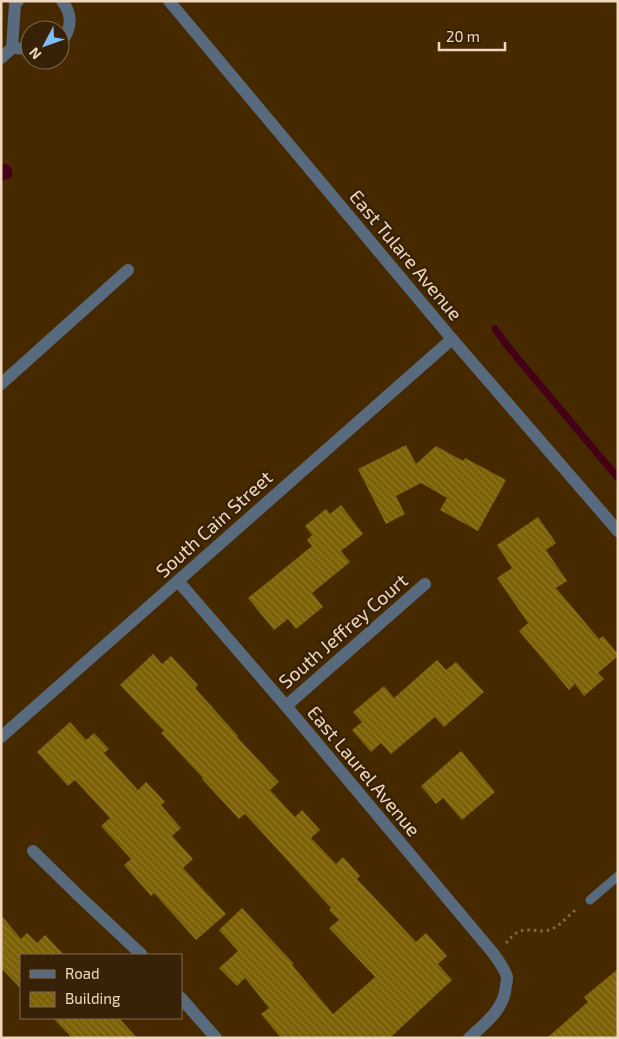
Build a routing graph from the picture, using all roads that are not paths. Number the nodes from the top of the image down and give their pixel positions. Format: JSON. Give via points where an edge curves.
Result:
{"nodes":[{"id":1,"x":18,"y":1,"type":"edge"},
{"id":2,"x":62,"y":1,"type":"edge"},
{"id":3,"x":169,"y":1,"type":"edge"},
{"id":4,"x":70,"y":20,"type":"edge"},
{"id":5,"x":12,"y":48,"type":"junction"},
{"id":6,"x":20,"y":48,"type":"edge"},
{"id":7,"x":1,"y":58,"type":"edge"},
{"id":8,"x":128,"y":270,"type":"dead end"},
{"id":9,"x":452,"y":339,"type":"junction"},
{"id":10,"x":1,"y":384,"type":"edge"},
{"id":11,"x":618,"y":531,"type":"edge"},
{"id":12,"x":178,"y":581,"type":"junction"},
{"id":13,"x":425,"y":584,"type":"dead end"},
{"id":14,"x":286,"y":706,"type":"junction"},
{"id":15,"x":1,"y":737,"type":"edge"},
{"id":16,"x":33,"y":851,"type":"dead end"},
{"id":17,"x":618,"y":876,"type":"edge"},
{"id":18,"x":590,"y":900,"type":"road end"},
{"id":19,"x":141,"y":954,"type":"edge"},
{"id":20,"x":182,"y":999,"type":"edge"},
{"id":21,"x":216,"y":1038,"type":"edge"},
{"id":22,"x":469,"y":1038,"type":"edge"}],
"edges":[{"from":1,"to":5,"type":"street","via":[[15,4]]},
{"from":2,"to":4,"type":"street"},
{"from":3,"to":9,"type":"street","name":"East Tulare Avenue"},
{"from":5,"to":6,"type":"street"},
{"from":5,"to":7,"type":"street"},
{"from":8,"to":10,"type":"street"},
{"from":9,"to":11,"type":"street","name":"East Tulare Avenue"},
{"from":9,"to":12,"type":"street","name":"South Cain Street"},
{"from":12,"to":14,"type":"street","name":"East Laurel Avenue"},
{"from":12,"to":15,"type":"street","name":"South Cain Street"},
{"from":13,"to":14,"type":"street","name":"South Jeffrey Court"},
{"from":14,"to":22,"type":"street","name":"East Laurel Avenue","via":[[500,962],[507,976],[501,1005]]},
{"from":16,"to":19,"type":"street"},
{"from":17,"to":18,"type":"lane"},
{"from":20,"to":21,"type":"street"}]}
